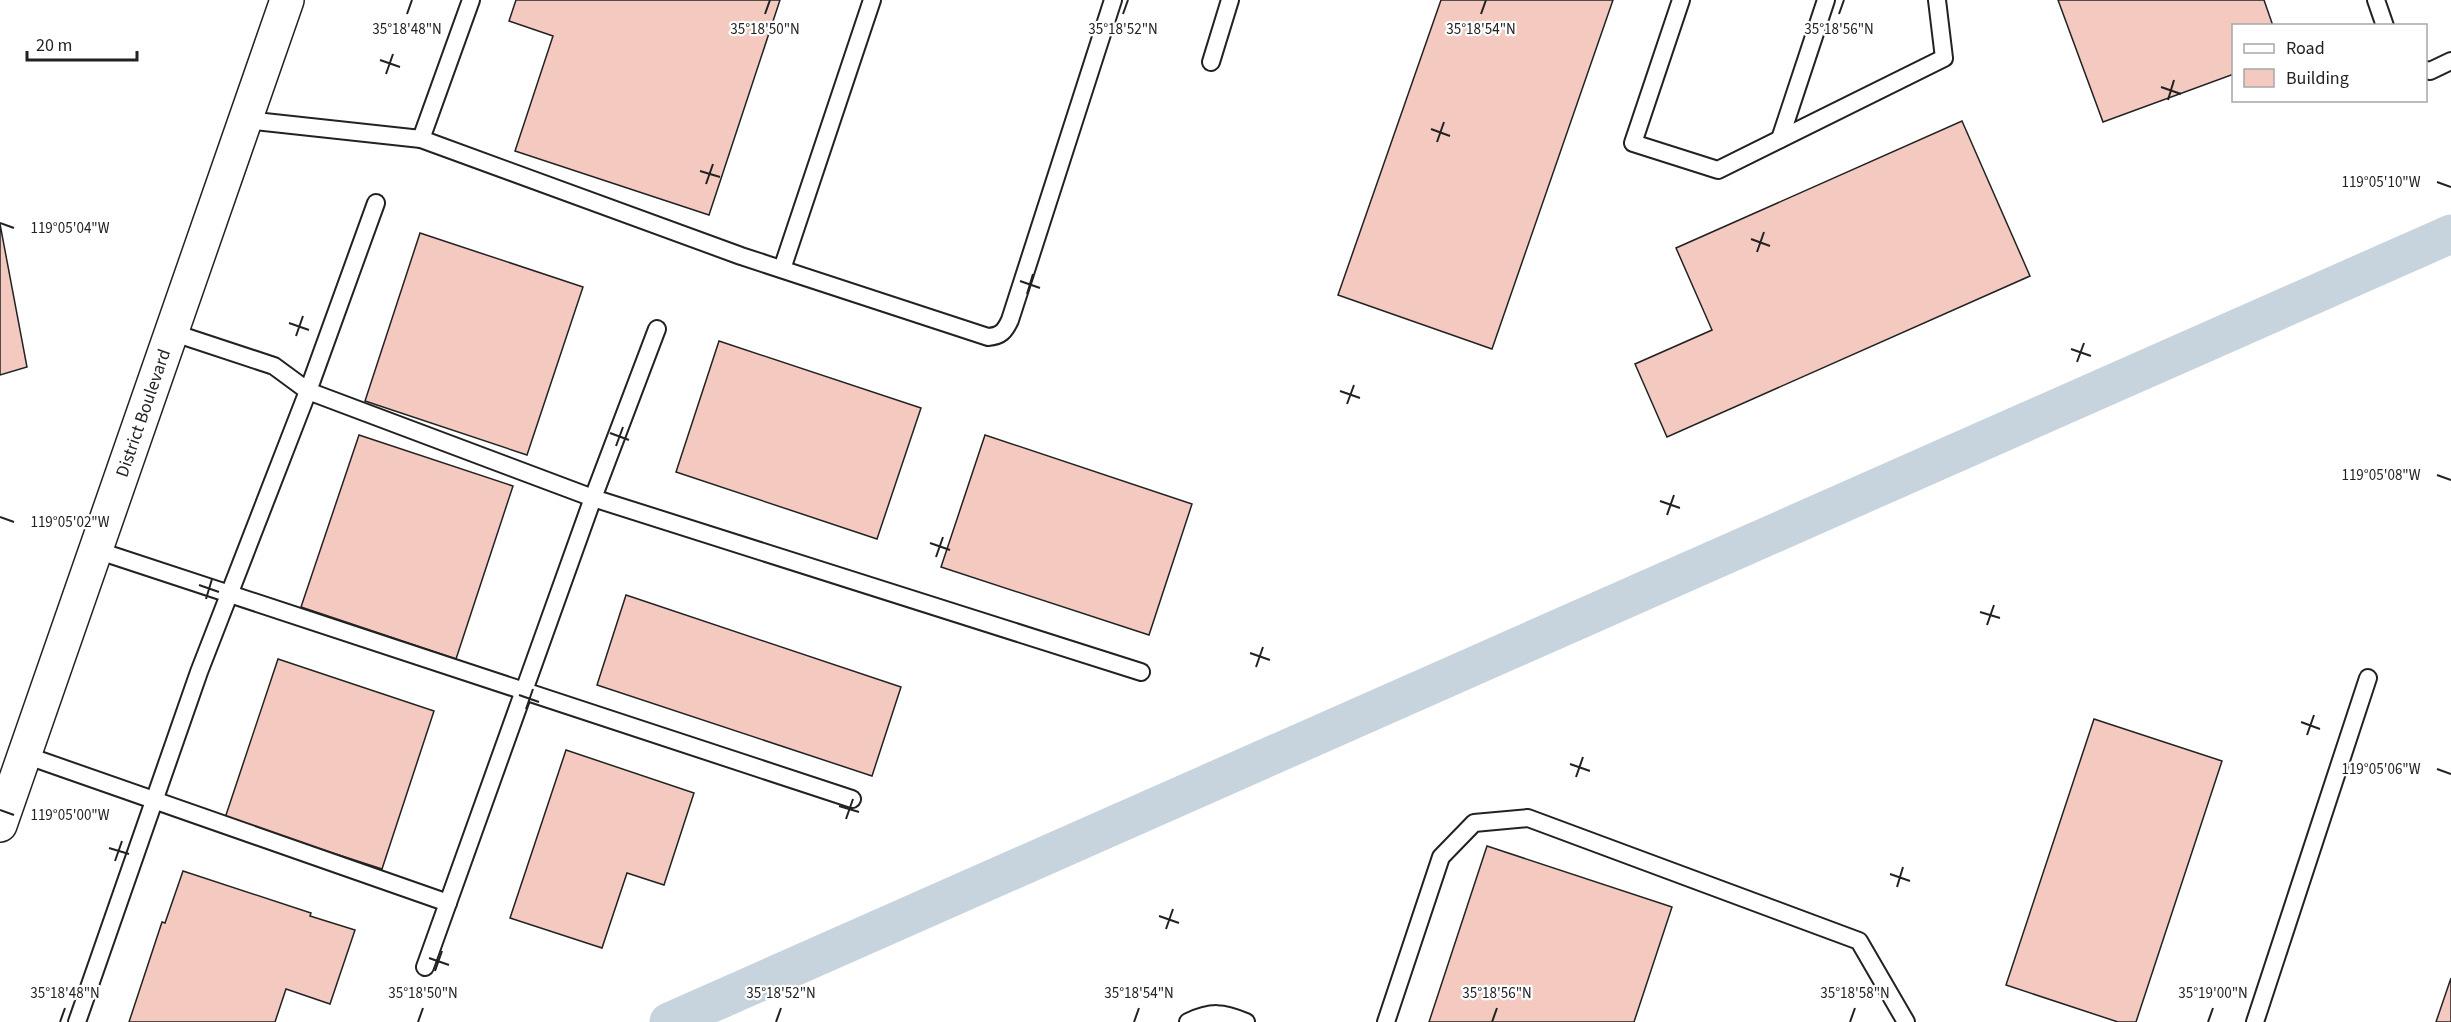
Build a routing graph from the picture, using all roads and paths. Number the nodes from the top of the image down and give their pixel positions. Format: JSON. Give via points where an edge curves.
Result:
{"nodes":[{"id":1,"x":288,"y":0,"type":"edge"},
{"id":2,"x":471,"y":0,"type":"edge"},
{"id":3,"x":872,"y":0,"type":"edge"},
{"id":4,"x":1113,"y":0,"type":"edge"},
{"id":5,"x":1230,"y":0,"type":"edge"},
{"id":6,"x":1681,"y":0,"type":"edge"},
{"id":7,"x":1826,"y":0,"type":"edge"},
{"id":8,"x":1937,"y":0,"type":"edge"},
{"id":9,"x":2376,"y":0,"type":"edge"},
{"id":10,"x":2384,"y":24,"type":"edge"},
{"id":11,"x":2451,"y":61,"type":"edge"},
{"id":12,"x":1211,"y":62,"type":"dead end"},
{"id":13,"x":2427,"y":70,"type":"edge"},
{"id":14,"x":246,"y":120,"type":"junction"},
{"id":15,"x":421,"y":139,"type":"junction"},
{"id":16,"x":1780,"y":139,"type":"junction"},
{"id":17,"x":376,"y":203,"type":"dead end"},
{"id":18,"x":782,"y":268,"type":"junction"},
{"id":19,"x":657,"y":329,"type":"dead end"},
{"id":20,"x":171,"y":332,"type":"junction"},
{"id":21,"x":308,"y":391,"type":"junction"},
{"id":22,"x":593,"y":498,"type":"junction"},
{"id":23,"x":96,"y":550,"type":"junction"},
{"id":24,"x":231,"y":593,"type":"junction"},
{"id":25,"x":1141,"y":672,"type":"dead end"},
{"id":26,"x":2368,"y":678,"type":"dead end"},
{"id":27,"x":524,"y":692,"type":"junction"},
{"id":28,"x":25,"y":755,"type":"junction"},
{"id":29,"x":852,"y":799,"type":"dead end"},
{"id":30,"x":154,"y":801,"type":"junction"},
{"id":31,"x":0,"y":825,"type":"edge"},
{"id":32,"x":448,"y":903,"type":"junction"},
{"id":33,"x":425,"y":967,"type":"dead end"},
{"id":34,"x":77,"y":1022,"type":"edge"},
{"id":35,"x":1188,"y":1022,"type":"edge"},
{"id":36,"x":1246,"y":1022,"type":"edge"},
{"id":37,"x":1386,"y":1022,"type":"edge"},
{"id":38,"x":1906,"y":1022,"type":"edge"},
{"id":39,"x":2255,"y":1022,"type":"edge"}],
"edges":[{"from":1,"to":14,"type":"street","name":"District Boulevard"},
{"from":2,"to":15,"type":"lane"},
{"from":3,"to":18,"type":"lane"},
{"from":4,"to":18,"type":"lane","via":[[1005,330],[988,337]]},
{"from":5,"to":12,"type":"lane"},
{"from":6,"to":16,"type":"lane","via":[[1633,143],[1718,170]]},
{"from":7,"to":16,"type":"lane"},
{"from":8,"to":16,"type":"lane","via":[[1944,58]]},
{"from":9,"to":10,"type":"lane"},
{"from":11,"to":13,"type":"lane"},
{"from":14,"to":15,"type":"lane"},
{"from":14,"to":20,"type":"street","name":"District Boulevard"},
{"from":15,"to":18,"type":"lane"},
{"from":17,"to":21,"type":"lane"},
{"from":19,"to":22,"type":"lane"},
{"from":20,"to":21,"type":"lane","via":[[274,366]]},
{"from":20,"to":23,"type":"street","name":"District Boulevard"},
{"from":21,"to":22,"type":"lane"},
{"from":21,"to":24,"type":"lane"},
{"from":22,"to":25,"type":"lane"},
{"from":22,"to":27,"type":"lane"},
{"from":23,"to":24,"type":"lane"},
{"from":23,"to":28,"type":"street","name":"District Boulevard"},
{"from":24,"to":27,"type":"lane"},
{"from":24,"to":30,"type":"lane"},
{"from":26,"to":39,"type":"lane"},
{"from":27,"to":29,"type":"lane"},
{"from":27,"to":32,"type":"lane"},
{"from":28,"to":30,"type":"lane"},
{"from":28,"to":31,"type":"street","name":"District Boulevard"},
{"from":30,"to":32,"type":"lane"},
{"from":30,"to":34,"type":"lane"},
{"from":32,"to":33,"type":"lane"},
{"from":35,"to":36,"type":"lane","via":[[1201,1016],[1227,1014]]},
{"from":37,"to":38,"type":"lane","via":[[1441,857],[1474,824],[1528,818],[1859,941]]}]}
